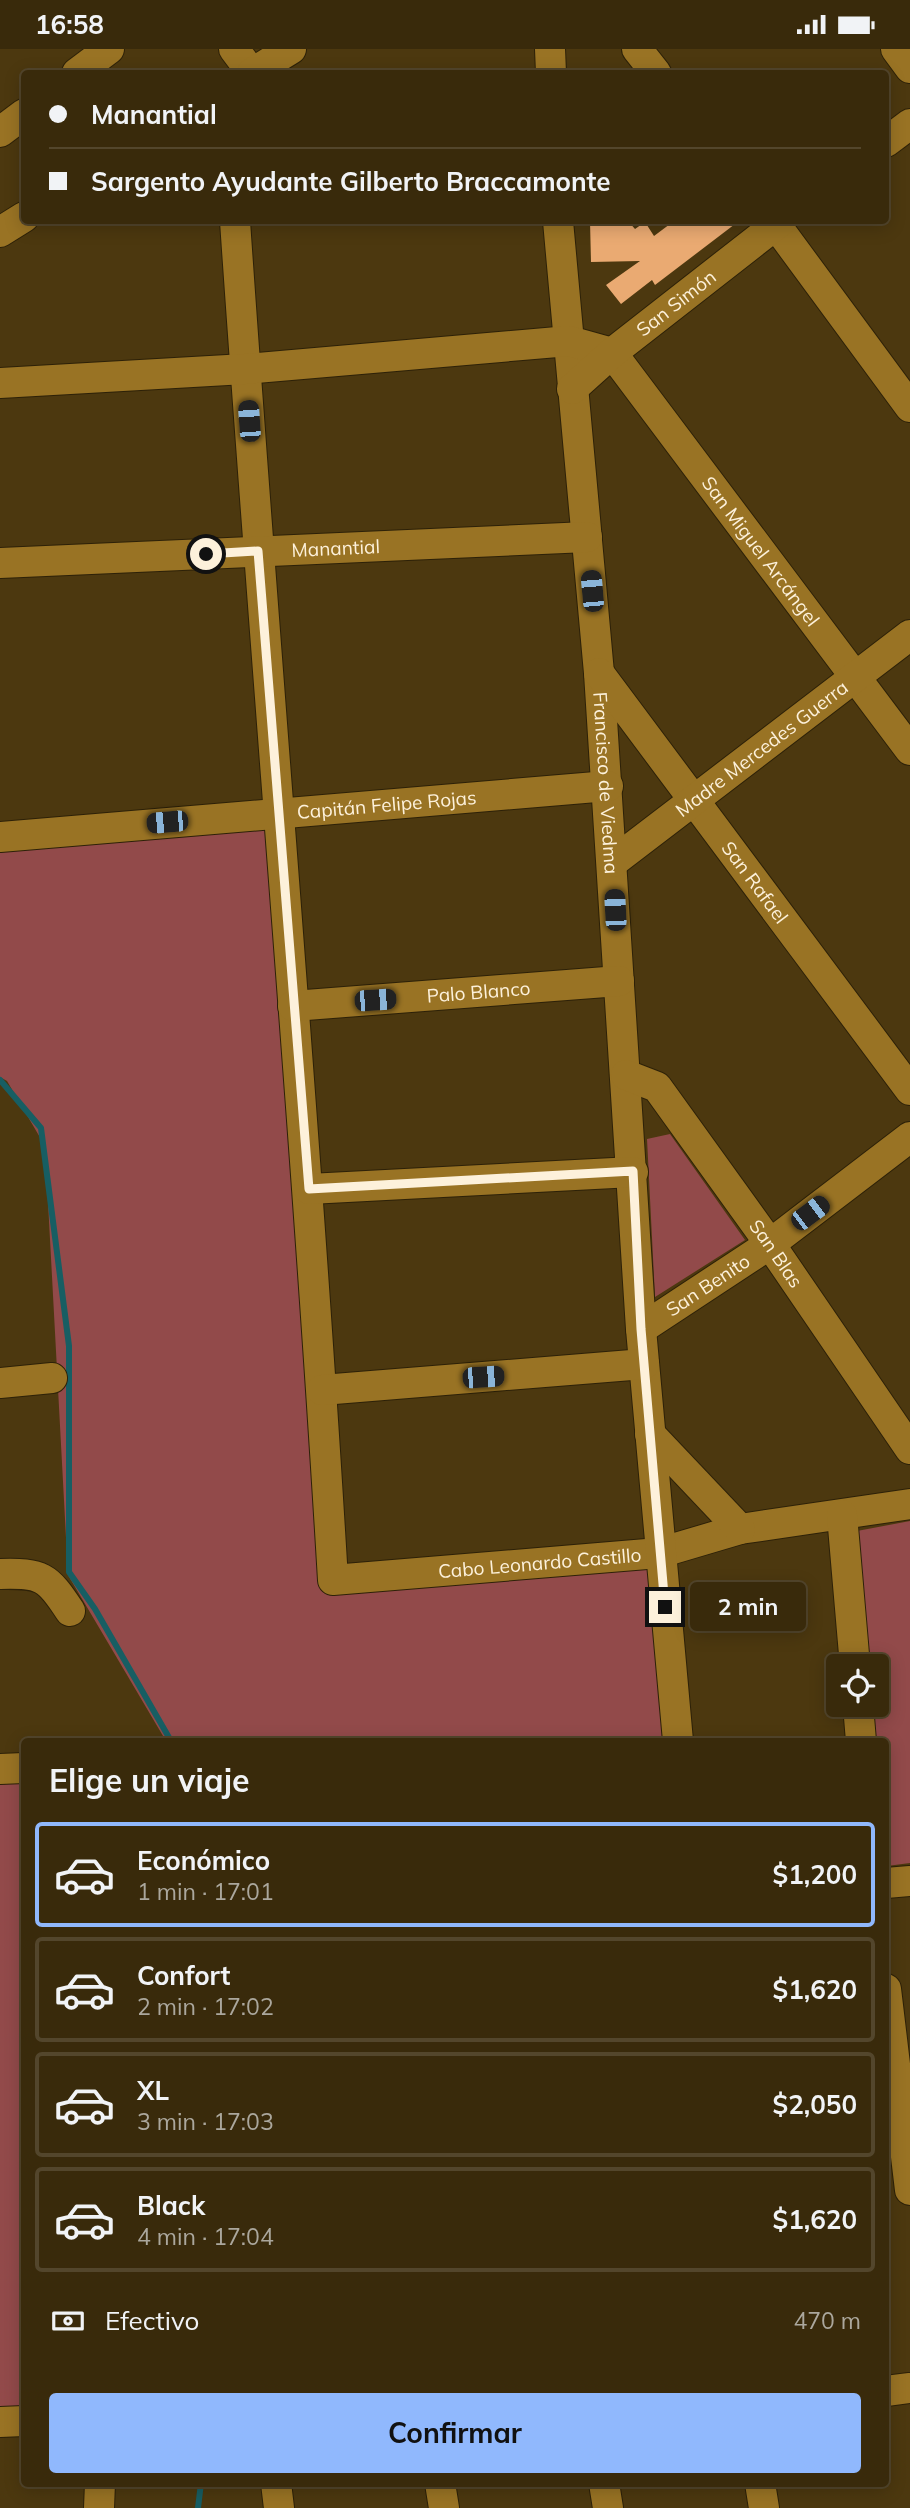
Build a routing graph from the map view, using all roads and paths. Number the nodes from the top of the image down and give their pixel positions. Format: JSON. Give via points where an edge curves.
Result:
{"nodes":[{"id":1,"x":109,"y":49,"type":"edge"},
{"id":2,"x":234,"y":49,"type":"edge"},
{"id":3,"x":291,"y":49,"type":"edge"},
{"id":4,"x":550,"y":49,"type":"edge"},
{"id":5,"x":637,"y":49,"type":"edge"},
{"id":6,"x":896,"y":49,"type":"edge"},
{"id":7,"x":910,"y":68,"type":"edge"},
{"id":8,"x":81,"y":70,"type":"edge"},
{"id":9,"x":250,"y":70,"type":"edge"},
{"id":10,"x":257,"y":70,"type":"edge"},
{"id":11,"x":551,"y":70,"type":"edge"},
{"id":12,"x":654,"y":70,"type":"edge"},
{"id":13,"x":21,"y":116,"type":"edge"},
{"id":14,"x":910,"y":124,"type":"edge"},
{"id":15,"x":0,"y":132,"type":"edge"},
{"id":16,"x":889,"y":140,"type":"edge"},
{"id":17,"x":21,"y":219,"type":"edge"},
{"id":18,"x":235,"y":224,"type":"edge"},
{"id":19,"x":558,"y":224,"type":"edge"},
{"id":20,"x":773,"y":224,"type":"edge"},
{"id":21,"x":777,"y":224,"type":"edge"},
{"id":22,"x":0,"y":232,"type":"edge"},
{"id":23,"x":569,"y":341,"type":"junction"},
{"id":24,"x":612,"y":352,"type":"junction"},
{"id":25,"x":245,"y":369,"type":"junction"},
{"id":26,"x":0,"y":383,"type":"edge"},
{"id":27,"x":572,"y":389,"type":"junction"},
{"id":28,"x":910,"y":407,"type":"edge"},
{"id":29,"x":587,"y":537,"type":"junction"},
{"id":30,"x":258,"y":551,"type":"junction"},
{"id":31,"x":0,"y":563,"type":"edge"},
{"id":32,"x":910,"y":635,"type":"edge"},
{"id":33,"x":599,"y":673,"type":"junction"},
{"id":34,"x":855,"y":677,"type":"junction"},
{"id":35,"x":910,"y":750,"type":"edge"},
{"id":36,"x":608,"y":786,"type":"junction"},
{"id":37,"x":696,"y":799,"type":"junction"},
{"id":38,"x":278,"y":811,"type":"junction"},
{"id":39,"x":0,"y":837,"type":"edge"},
{"id":40,"x":613,"y":862,"type":"junction"},
{"id":41,"x":619,"y":981,"type":"junction"},
{"id":42,"x":293,"y":1006,"type":"junction"},
{"id":43,"x":626,"y":1075,"type":"junction"},
{"id":44,"x":910,"y":1090,"type":"edge"},
{"id":45,"x":910,"y":1137,"type":"edge"},
{"id":46,"x":633,"y":1171,"type":"junction"},
{"id":47,"x":309,"y":1189,"type":"junction"},
{"id":48,"x":771,"y":1244,"type":"junction"},
{"id":49,"x":641,"y":1329,"type":"junction"},
{"id":50,"x":644,"y":1364,"type":"junction"},
{"id":51,"x":52,"y":1378,"type":"dead end"},
{"id":52,"x":0,"y":1383,"type":"edge"},
{"id":53,"x":322,"y":1390,"type":"junction"},
{"id":54,"x":650,"y":1434,"type":"junction"},
{"id":55,"x":910,"y":1449,"type":"edge"},
{"id":56,"x":910,"y":1504,"type":"edge"},
{"id":57,"x":842,"y":1515,"type":"junction"},
{"id":58,"x":740,"y":1529,"type":"junction"},
{"id":59,"x":659,"y":1553,"type":"junction"},
{"id":60,"x":0,"y":1574,"type":"edge"},
{"id":61,"x":70,"y":1611,"type":"dead end"},
{"id":62,"x":854,"y":1654,"type":"edge"},
{"id":63,"x":859,"y":1717,"type":"edge"},
{"id":64,"x":678,"y":1738,"type":"edge"},
{"id":65,"x":861,"y":1738,"type":"edge"},
{"id":66,"x":21,"y":1768,"type":"edge"},
{"id":67,"x":0,"y":1769,"type":"edge"},
{"id":68,"x":910,"y":1881,"type":"edge"},
{"id":69,"x":889,"y":1882,"type":"edge"},
{"id":70,"x":889,"y":2014,"type":"edge"},
{"id":71,"x":910,"y":2190,"type":"edge"},
{"id":72,"x":910,"y":2388,"type":"edge"},
{"id":73,"x":889,"y":2391,"type":"edge"},
{"id":74,"x":21,"y":2421,"type":"edge"},
{"id":75,"x":0,"y":2422,"type":"edge"},
{"id":76,"x":100,"y":2487,"type":"edge"},
{"id":77,"x":276,"y":2487,"type":"edge"},
{"id":78,"x":441,"y":2487,"type":"edge"},
{"id":79,"x":605,"y":2487,"type":"edge"},
{"id":80,"x":761,"y":2487,"type":"edge"},
{"id":81,"x":99,"y":2508,"type":"edge"},
{"id":82,"x":279,"y":2508,"type":"edge"},
{"id":83,"x":444,"y":2508,"type":"edge"},
{"id":84,"x":608,"y":2508,"type":"edge"},
{"id":85,"x":764,"y":2508,"type":"edge"}],
"edges":[{"from":1,"to":8,"type":"street"},
{"from":2,"to":9,"type":"street"},
{"from":3,"to":10,"type":"street"},
{"from":4,"to":11,"type":"street"},
{"from":5,"to":12,"type":"street"},
{"from":6,"to":7,"type":"street"},
{"from":13,"to":15,"type":"street"},
{"from":14,"to":16,"type":"street"},
{"from":17,"to":22,"type":"street"},
{"from":18,"to":25,"type":"street"},
{"from":19,"to":23,"type":"street","name":"Francisco de Viedma"},
{"from":20,"to":24,"type":"street","name":"San Simón"},
{"from":21,"to":28,"type":"street"},
{"from":23,"to":24,"type":"street"},
{"from":23,"to":25,"type":"street"},
{"from":23,"to":27,"type":"street","name":"Francisco de Viedma"},
{"from":24,"to":27,"type":"street","name":"San Simón"},
{"from":24,"to":34,"type":"street","name":"San Miguel Arcángel"},
{"from":25,"to":26,"type":"street"},
{"from":25,"to":30,"type":"street"},
{"from":27,"to":29,"type":"street","name":"Francisco de Viedma"},
{"from":29,"to":30,"type":"street","name":"Manantial"},
{"from":29,"to":33,"type":"street","name":"Francisco de Viedma"},
{"from":30,"to":31,"type":"street","name":"Manantial"},
{"from":30,"to":38,"type":"street"},
{"from":32,"to":34,"type":"street","name":"Madre Mercedes Guerra"},
{"from":33,"to":36,"type":"street","name":"Francisco de Viedma"},
{"from":33,"to":37,"type":"street","name":"San Rafael"},
{"from":34,"to":35,"type":"street","name":"San Miguel Arcángel"},
{"from":34,"to":37,"type":"street","name":"Madre Mercedes Guerra"},
{"from":36,"to":38,"type":"street","name":"Capitán Felipe Rojas"},
{"from":36,"to":40,"type":"street","name":"Francisco de Viedma"},
{"from":37,"to":40,"type":"street","name":"Madre Mercedes Guerra"},
{"from":37,"to":44,"type":"street","name":"San Rafael"},
{"from":38,"to":39,"type":"street","name":"Capitán Felipe Rojas"},
{"from":38,"to":42,"type":"street"},
{"from":40,"to":41,"type":"street","name":"Francisco de Viedma"},
{"from":41,"to":42,"type":"street","name":"Palo Blanco"},
{"from":41,"to":43,"type":"street","name":"Francisco de Viedma"},
{"from":42,"to":47,"type":"street"},
{"from":43,"to":46,"type":"street","name":"Francisco de Viedma"},
{"from":43,"to":48,"type":"street","name":"San Blas","via":[[657,1087]]},
{"from":45,"to":48,"type":"street","name":"San Benito"},
{"from":46,"to":47,"type":"street"},
{"from":46,"to":49,"type":"street","name":"Francisco de Viedma"},
{"from":47,"to":53,"type":"street"},
{"from":48,"to":49,"type":"street","name":"San Benito"},
{"from":48,"to":55,"type":"street","name":"San Blas"},
{"from":49,"to":50,"type":"street","name":"Francisco de Viedma"},
{"from":50,"to":53,"type":"street"},
{"from":50,"to":54,"type":"street","name":"Francisco de Viedma"},
{"from":51,"to":52,"type":"street"},
{"from":53,"to":59,"type":"street","name":"Cabo Leonardo Castillo","via":[[333,1580]]},
{"from":54,"to":58,"type":"street"},
{"from":54,"to":59,"type":"street","name":"Francisco de Viedma"},
{"from":56,"to":57,"type":"street","name":"Cabo Leonardo Castillo"},
{"from":57,"to":58,"type":"street","name":"Cabo Leonardo Castillo"},
{"from":57,"to":62,"type":"street"},
{"from":58,"to":59,"type":"street","name":"Cabo Leonardo Castillo"},
{"from":59,"to":64,"type":"street","name":"Francisco de Viedma"},
{"from":60,"to":61,"type":"street","via":[[33,1573],[51,1582]]},
{"from":63,"to":65,"type":"street"},
{"from":66,"to":67,"type":"street"},
{"from":68,"to":69,"type":"street"},
{"from":70,"to":71,"type":"street"},
{"from":72,"to":73,"type":"street"},
{"from":74,"to":75,"type":"street"},
{"from":76,"to":81,"type":"street"},
{"from":77,"to":82,"type":"street"},
{"from":78,"to":83,"type":"street"},
{"from":79,"to":84,"type":"street"},
{"from":80,"to":85,"type":"street"}]}
